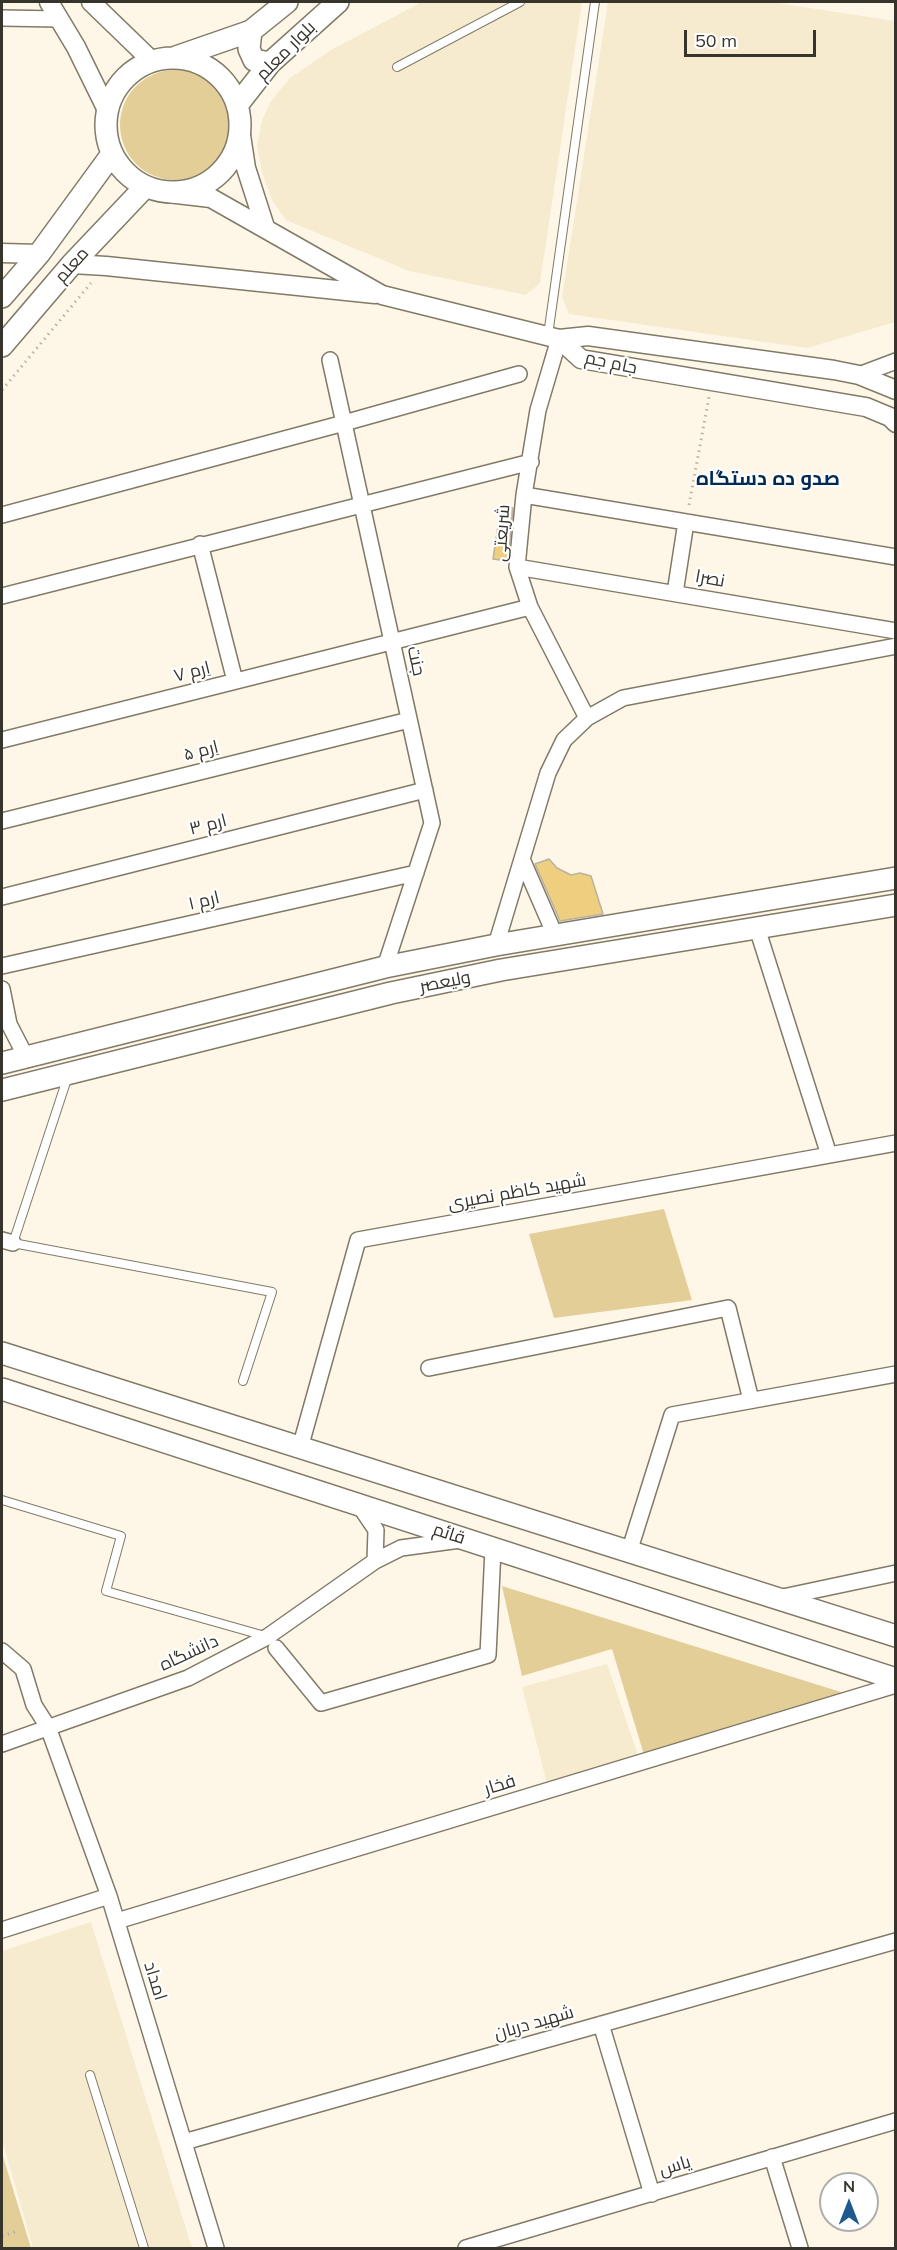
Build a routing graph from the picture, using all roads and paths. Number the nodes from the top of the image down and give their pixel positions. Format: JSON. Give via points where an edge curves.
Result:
{"nodes":[{"id":1,"x":49,"y":2,"type":"edge"},
{"id":2,"x":91,"y":2,"type":"edge"},
{"id":3,"x":287,"y":2,"type":"edge"},
{"id":4,"x":338,"y":2,"type":"edge"},
{"id":5,"x":520,"y":2,"type":"edge"},
{"id":6,"x":595,"y":2,"type":"edge"},
{"id":7,"x":2,"y":18,"type":"edge"},
{"id":8,"x":59,"y":19,"type":"junction"},
{"id":9,"x":251,"y":31,"type":"junction"},
{"id":10,"x":174,"y":58,"type":"junction"},
{"id":11,"x":152,"y":61,"type":"junction"},
{"id":12,"x":270,"y":63,"type":"junction"},
{"id":13,"x":397,"y":67,"type":"dead end"},
{"id":14,"x":238,"y":104,"type":"junction"},
{"id":15,"x":107,"y":110,"type":"junction"},
{"id":16,"x":241,"y":135,"type":"junction"},
{"id":17,"x":112,"y":154,"type":"junction"},
{"id":18,"x":145,"y":187,"type":"junction"},
{"id":19,"x":168,"y":193,"type":"junction"},
{"id":20,"x":265,"y":227,"type":"junction"},
{"id":21,"x":2,"y":253,"type":"edge"},
{"id":22,"x":39,"y":254,"type":"junction"},
{"id":23,"x":72,"y":264,"type":"junction"},
{"id":24,"x":106,"y":266,"type":"junction"},
{"id":25,"x":382,"y":295,"type":"junction"},
{"id":26,"x":2,"y":297,"type":"edge"},
{"id":27,"x":553,"y":338,"type":"junction"},
{"id":28,"x":2,"y":346,"type":"edge"},
{"id":29,"x":330,"y":360,"type":"dead end"},
{"id":30,"x":896,"y":361,"type":"edge"},
{"id":31,"x":519,"y":374,"type":"dead end"},
{"id":32,"x":859,"y":375,"type":"junction"},
{"id":33,"x":712,"y":381,"type":"junction"},
{"id":34,"x":2,"y":390,"type":"edge"},
{"id":35,"x":896,"y":390,"type":"edge"},
{"id":36,"x":344,"y":423,"type":"junction"},
{"id":37,"x":896,"y":423,"type":"edge"},
{"id":38,"x":531,"y":462,"type":"junction"},
{"id":39,"x":524,"y":495,"type":"junction"},
{"id":40,"x":362,"y":503,"type":"junction"},
{"id":41,"x":2,"y":515,"type":"edge"},
{"id":42,"x":686,"y":522,"type":"junction"},
{"id":43,"x":200,"y":544,"type":"junction"},
{"id":44,"x":896,"y":557,"type":"edge"},
{"id":45,"x":517,"y":567,"type":"junction"},
{"id":46,"x":675,"y":593,"type":"junction"},
{"id":47,"x":2,"y":596,"type":"edge"},
{"id":48,"x":530,"y":607,"type":"junction"},
{"id":49,"x":896,"y":631,"type":"edge"},
{"id":50,"x":392,"y":641,"type":"junction"},
{"id":51,"x":896,"y":646,"type":"edge"},
{"id":52,"x":235,"y":681,"type":"junction"},
{"id":53,"x":587,"y":718,"type":"junction"},
{"id":54,"x":409,"y":720,"type":"junction"},
{"id":55,"x":2,"y":740,"type":"edge"},
{"id":56,"x":425,"y":790,"type":"junction"},
{"id":57,"x":2,"y":820,"type":"edge"},
{"id":58,"x":522,"y":859,"type":"junction"},
{"id":59,"x":416,"y":873,"type":"junction"},
{"id":60,"x":896,"y":878,"type":"edge"},
{"id":61,"x":2,"y":897,"type":"edge"},
{"id":62,"x":896,"y":905,"type":"edge"},
{"id":63,"x":757,"y":928,"type":"junction"},
{"id":64,"x":555,"y":935,"type":"junction"},
{"id":65,"x":496,"y":945,"type":"junction"},
{"id":66,"x":561,"y":960,"type":"junction"},
{"id":67,"x":2,"y":966,"type":"edge"},
{"id":68,"x":385,"y":967,"type":"junction"},
{"id":69,"x":501,"y":970,"type":"junction"},
{"id":70,"x":2,"y":989,"type":"edge"},
{"id":71,"x":26,"y":1057,"type":"junction"},
{"id":72,"x":2,"y":1063,"type":"edge"},
{"id":73,"x":69,"y":1074,"type":"junction"},
{"id":74,"x":2,"y":1090,"type":"edge"},
{"id":75,"x":896,"y":1143,"type":"edge"},
{"id":76,"x":829,"y":1155,"type":"junction"},
{"id":77,"x":8,"y":1241,"type":"edge"},
{"id":78,"x":2,"y":1353,"type":"edge"},
{"id":79,"x":429,"y":1368,"type":"dead end"},
{"id":80,"x":896,"y":1374,"type":"edge"},
{"id":81,"x":243,"y":1382,"type":"dead end"},
{"id":82,"x":2,"y":1389,"type":"edge"},
{"id":83,"x":751,"y":1401,"type":"junction"},
{"id":84,"x":300,"y":1448,"type":"junction"},
{"id":85,"x":2,"y":1500,"type":"edge"},
{"id":86,"x":359,"y":1505,"type":"junction"},
{"id":87,"x":464,"y":1539,"type":"junction"},
{"id":88,"x":493,"y":1549,"type":"junction"},
{"id":89,"x":629,"y":1552,"type":"junction"},
{"id":90,"x":375,"y":1561,"type":"junction"},
{"id":91,"x":896,"y":1573,"type":"edge"},
{"id":92,"x":775,"y":1598,"type":"junction"},
{"id":93,"x":896,"y":1636,"type":"edge"},
{"id":94,"x":271,"y":1642,"type":"junction"},
{"id":95,"x":2,"y":1651,"type":"edge"},
{"id":96,"x":896,"y":1679,"type":"edge"},
{"id":97,"x":896,"y":1685,"type":"edge"},
{"id":98,"x":48,"y":1727,"type":"junction"},
{"id":99,"x":2,"y":1744,"type":"edge"},
{"id":100,"x":109,"y":1896,"type":"junction"},
{"id":101,"x":117,"y":1921,"type":"junction"},
{"id":102,"x":2,"y":1930,"type":"edge"},
{"id":103,"x":896,"y":1941,"type":"edge"},
{"id":104,"x":601,"y":2024,"type":"junction"},
{"id":105,"x":90,"y":2075,"type":"dead end"},
{"id":106,"x":896,"y":2121,"type":"edge"},
{"id":107,"x":184,"y":2142,"type":"junction"},
{"id":108,"x":772,"y":2157,"type":"junction"},
{"id":109,"x":652,"y":2193,"type":"junction"},
{"id":110,"x":15,"y":2232,"type":"dead end"},
{"id":111,"x":2,"y":2236,"type":"edge"},
{"id":112,"x":495,"y":2244,"type":"edge"},
{"id":113,"x":144,"y":2248,"type":"edge"},
{"id":114,"x":216,"y":2248,"type":"edge"},
{"id":115,"x":466,"y":2248,"type":"edge"},
{"id":116,"x":800,"y":2248,"type":"edge"}],
"edges":[{"from":1,"to":8,"type":"street"},
{"from":2,"to":11,"type":"street"},
{"from":3,"to":9,"type":"main road","name":"بلوار معلم"},
{"from":4,"to":12,"type":"main road","name":"بلوار معلم"},
{"from":5,"to":13,"type":"lane"},
{"from":6,"to":27,"type":"lane"},
{"from":7,"to":8,"type":"street"},
{"from":8,"to":15,"type":"street"},
{"from":9,"to":10,"type":"main road","name":"بلوار معلم"},
{"from":9,"to":12,"type":"main road","via":[[249,49],[254,60]]},
{"from":10,"to":11,"type":"main road"},
{"from":10,"to":14,"type":"main road","via":[[195,61],[213,70],[228,85]]},
{"from":11,"to":15,"type":"main road","via":[[131,72],[116,89]]},
{"from":12,"to":14,"type":"main road","name":"بلوار معلم"},
{"from":14,"to":16,"type":"main road"},
{"from":15,"to":17,"type":"main road","via":[[106,133]]},
{"from":16,"to":19,"type":"main road","via":[[235,155],[223,172],[207,184]]},
{"from":16,"to":20,"type":"street","via":[[246,168]]},
{"from":17,"to":18,"type":"main road","via":[[120,168]]},
{"from":17,"to":22,"type":"main road","name":"معلم"},
{"from":18,"to":19,"type":"main road"},
{"from":18,"to":23,"type":"main road","name":"معلم"},
{"from":19,"to":20,"type":"street","via":[[211,198]]},
{"from":20,"to":25,"type":"street"},
{"from":21,"to":22,"type":"street"},
{"from":22,"to":26,"type":"main road","name":"معلم"},
{"from":23,"to":24,"type":"street"},
{"from":23,"to":28,"type":"main road","name":"معلم"},
{"from":24,"to":25,"type":"street"},
{"from":24,"to":34,"type":"path","name":"معلم"},
{"from":25,"to":27,"type":"street"},
{"from":27,"to":32,"type":"street","name":"جام جم","via":[[588,336]]},
{"from":27,"to":33,"type":"street","name":"جام جم","via":[[581,359]]},
{"from":27,"to":38,"type":"street","name":"شریعتی"},
{"from":29,"to":36,"type":"street","name":"جنت"},
{"from":30,"to":32,"type":"street"},
{"from":31,"to":36,"type":"street"},
{"from":32,"to":35,"type":"street","name":"جام جم"},
{"from":33,"to":37,"type":"street","name":"جام جم","via":[[866,407]]},
{"from":33,"to":42,"type":"path"},
{"from":36,"to":40,"type":"street","name":"جنت"},
{"from":36,"to":41,"type":"street"},
{"from":38,"to":39,"type":"street","name":"شریعتی"},
{"from":38,"to":40,"type":"street"},
{"from":39,"to":42,"type":"street"},
{"from":39,"to":45,"type":"street","name":"شریعتی"},
{"from":40,"to":43,"type":"street"},
{"from":40,"to":50,"type":"street","name":"جنت"},
{"from":42,"to":44,"type":"street"},
{"from":42,"to":46,"type":"street"},
{"from":43,"to":47,"type":"street"},
{"from":43,"to":52,"type":"street"},
{"from":45,"to":46,"type":"street","name":"نصرا"},
{"from":45,"to":48,"type":"street","name":"شریعتی"},
{"from":46,"to":49,"type":"street","name":"نصرا"},
{"from":48,"to":50,"type":"street","name":"اِرم ۷"},
{"from":48,"to":53,"type":"street","name":"شریعتی"},
{"from":50,"to":52,"type":"street","name":"اِرم ۷"},
{"from":50,"to":54,"type":"street","name":"جنت"},
{"from":51,"to":53,"type":"street","via":[[623,698]]},
{"from":52,"to":55,"type":"street","name":"اِرم ۷"},
{"from":53,"to":58,"type":"street","via":[[564,740],[548,773]]},
{"from":54,"to":56,"type":"street","name":"جنت"},
{"from":54,"to":57,"type":"street","name":"اِرم ۵"},
{"from":56,"to":59,"type":"street","name":"جنت","via":[[432,823]]},
{"from":56,"to":61,"type":"street","name":"ارم ۳"},
{"from":58,"to":64,"type":"street"},
{"from":58,"to":65,"type":"street"},
{"from":59,"to":67,"type":"street","name":"ارم ۱"},
{"from":59,"to":68,"type":"street","name":"جنت"},
{"from":60,"to":64,"type":"main road","name":"ولیعصر"},
{"from":62,"to":63,"type":"main road","name":"ولیعصر"},
{"from":63,"to":66,"type":"main road","name":"ولیعصر"},
{"from":63,"to":76,"type":"street"},
{"from":64,"to":65,"type":"main road","name":"ولیعصر"},
{"from":64,"to":66,"type":"main road"},
{"from":65,"to":68,"type":"main road","name":"ولیعصر"},
{"from":65,"to":69,"type":"main road"},
{"from":66,"to":69,"type":"main road","name":"ولیعصر"},
{"from":68,"to":71,"type":"main road","name":"ولیعصر"},
{"from":69,"to":73,"type":"main road","name":"ولیعصر","via":[[391,993]]},
{"from":70,"to":71,"type":"street","via":[[9,1024]]},
{"from":71,"to":72,"type":"main road","name":"ولیعصر"},
{"from":73,"to":74,"type":"main road","name":"ولیعصر"},
{"from":73,"to":77,"type":"lane"},
{"from":75,"to":76,"type":"street","name":"شهید کاظم نصیری"},
{"from":76,"to":84,"type":"street","name":"شهید کاظم نصیری","via":[[358,1240]]},
{"from":77,"to":81,"type":"lane","via":[[272,1292]]},
{"from":78,"to":84,"type":"main road","name":"قائم"},
{"from":79,"to":83,"type":"street","via":[[728,1308]]},
{"from":80,"to":83,"type":"street"},
{"from":82,"to":86,"type":"main road","name":"قائم"},
{"from":83,"to":89,"type":"street","via":[[672,1414]]},
{"from":84,"to":89,"type":"main road","name":"قائم"},
{"from":85,"to":94,"type":"lane","via":[[121,1536],[106,1591]]},
{"from":86,"to":87,"type":"main road","name":"قائم"},
{"from":86,"to":90,"type":"street","via":[[376,1530]]},
{"from":87,"to":88,"type":"main road","name":"قائم"},
{"from":87,"to":90,"type":"street","name":"دانشگاه","via":[[401,1548]]},
{"from":88,"to":94,"type":"street","via":[[488,1655],[321,1703]]},
{"from":88,"to":96,"type":"main road","name":"قائم"},
{"from":89,"to":92,"type":"main road","name":"قائم"},
{"from":90,"to":94,"type":"street","name":"دانشگاه"},
{"from":91,"to":92,"type":"street"},
{"from":92,"to":93,"type":"main road","name":"قائم"},
{"from":94,"to":98,"type":"street","name":"دانشگاه","via":[[188,1678]]},
{"from":95,"to":98,"type":"street","name":"امداد","via":[[23,1669],[34,1705]]},
{"from":97,"to":101,"type":"street","name":"فخار"},
{"from":98,"to":99,"type":"street","name":"دانشگاه"},
{"from":98,"to":100,"type":"street","name":"امداد"},
{"from":100,"to":101,"type":"street","name":"امداد"},
{"from":100,"to":102,"type":"street"},
{"from":101,"to":107,"type":"street","name":"امداد"},
{"from":103,"to":104,"type":"street","name":"شهید دربان"},
{"from":104,"to":107,"type":"street","name":"شهید دربان"},
{"from":104,"to":109,"type":"street"},
{"from":105,"to":113,"type":"lane"},
{"from":106,"to":108,"type":"street","name":"یاس"},
{"from":107,"to":114,"type":"street","name":"امداد"},
{"from":108,"to":109,"type":"street","name":"یاس"},
{"from":108,"to":116,"type":"street"},
{"from":109,"to":112,"type":"street","name":"یاس"},
{"from":110,"to":111,"type":"path"},
{"from":112,"to":115,"type":"street","name":"یاس"}]}
